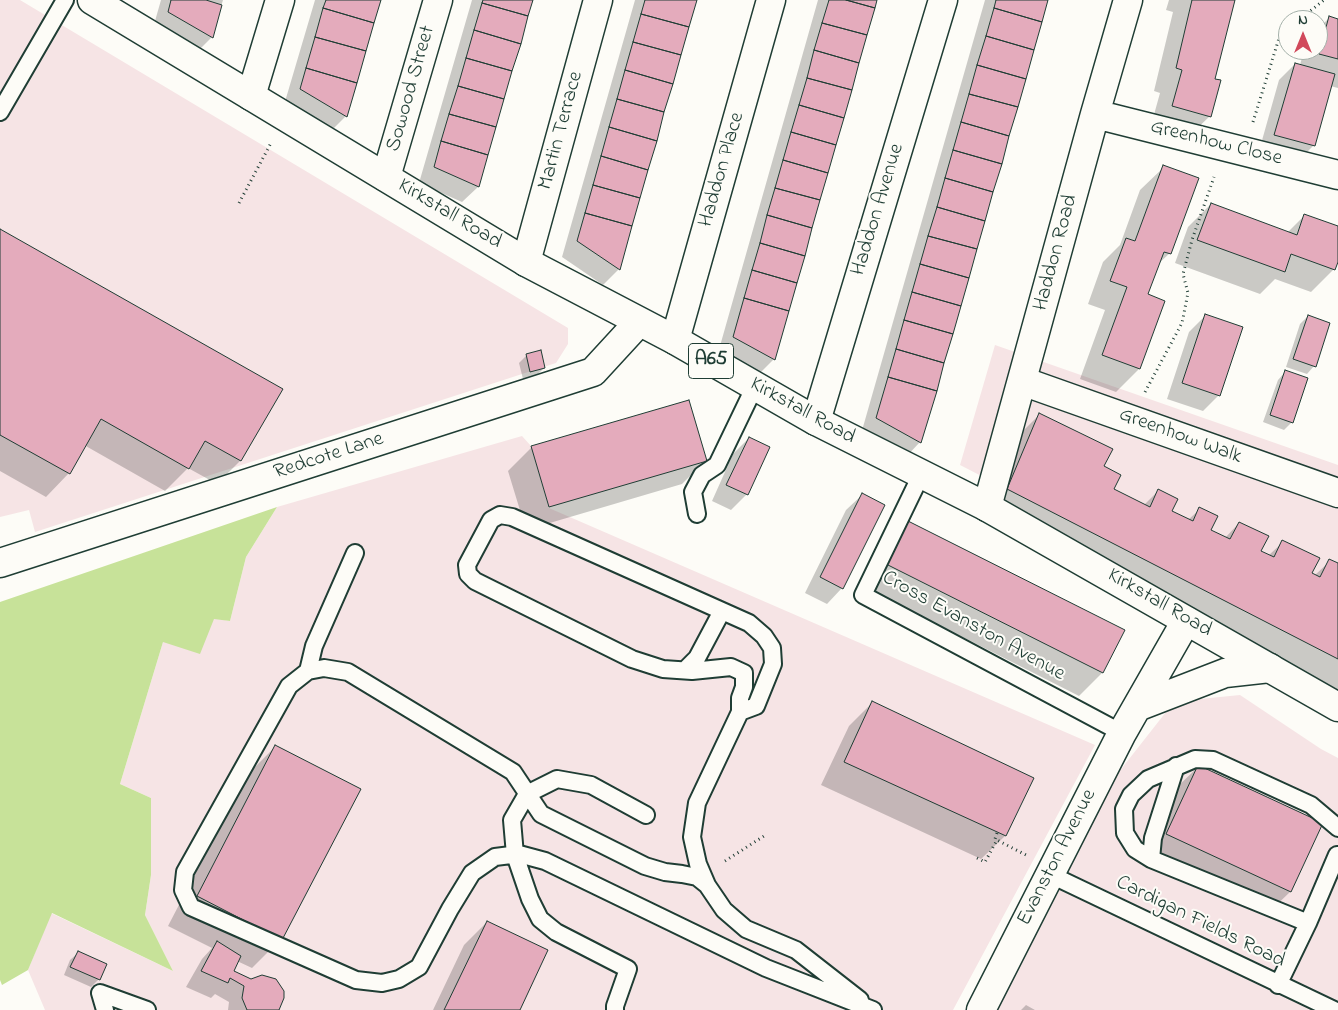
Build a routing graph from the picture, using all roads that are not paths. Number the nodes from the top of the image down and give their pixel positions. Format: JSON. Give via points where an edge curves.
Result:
{"nodes":[{"id":1,"x":66,"y":0,"type":"edge"},
{"id":2,"x":280,"y":0,"type":"edge"},
{"id":3,"x":438,"y":0,"type":"edge"},
{"id":4,"x":598,"y":0,"type":"edge"},
{"id":5,"x":771,"y":0,"type":"edge"},
{"id":6,"x":943,"y":0,"type":"edge"},
{"id":7,"x":1128,"y":0,"type":"edge"},
{"id":8,"x":107,"y":4,"type":"edge"},
{"id":9,"x":251,"y":96,"type":"junction"},
{"id":10,"x":0,"y":112,"type":"edge"},
{"id":11,"x":1094,"y":114,"type":"junction"},
{"id":12,"x":1338,"y":175,"type":"edge"},
{"id":13,"x":386,"y":177,"type":"junction"},
{"id":14,"x":526,"y":262,"type":"junction"},
{"id":15,"x":639,"y":322,"type":"junction"},
{"id":16,"x":675,"y":340,"type":"junction"},
{"id":17,"x":1022,"y":381,"type":"junction"},
{"id":18,"x":755,"y":386,"type":"junction"},
{"id":19,"x":816,"y":421,"type":"junction"},
{"id":20,"x":921,"y":475,"type":"junction"},
{"id":21,"x":1338,"y":493,"type":"edge"},
{"id":22,"x":988,"y":508,"type":"junction"},
{"id":23,"x":697,"y":514,"type":"dead end"},
{"id":24,"x":355,"y":554,"type":"dead end"},
{"id":25,"x":0,"y":563,"type":"edge"},
{"id":26,"x":722,"y":611,"type":"junction"},
{"id":27,"x":1186,"y":621,"type":"junction"},
{"id":28,"x":1270,"y":668,"type":"junction"},
{"id":29,"x":685,"y":670,"type":"junction"},
{"id":30,"x":308,"y":671,"type":"junction"},
{"id":31,"x":1137,"y":707,"type":"junction"},
{"id":32,"x":1338,"y":707,"type":"edge"},
{"id":33,"x":740,"y":712,"type":"junction"},
{"id":34,"x":1122,"y":733,"type":"junction"},
{"id":35,"x":1176,"y":766,"type":"junction"},
{"id":36,"x":528,"y":794,"type":"junction"},
{"id":37,"x":646,"y":815,"type":"dead end"},
{"id":38,"x":1338,"y":828,"type":"edge"},
{"id":39,"x":515,"y":855,"type":"junction"},
{"id":40,"x":1336,"y":855,"type":"dead end"},
{"id":41,"x":1151,"y":859,"type":"junction"},
{"id":42,"x":1051,"y":871,"type":"junction"},
{"id":43,"x":707,"y":885,"type":"junction"},
{"id":44,"x":1308,"y":923,"type":"junction"},
{"id":45,"x":1278,"y":984,"type":"junction"},
{"id":46,"x":105,"y":1010,"type":"edge"},
{"id":47,"x":147,"y":1010,"type":"edge"},
{"id":48,"x":615,"y":1010,"type":"edge"},
{"id":49,"x":873,"y":1010,"type":"edge"},
{"id":50,"x":981,"y":1010,"type":"edge"},
{"id":51,"x":1333,"y":1010,"type":"edge"}],
"edges":[{"from":1,"to":10,"type":"lane"},
{"from":2,"to":9,"type":"street"},
{"from":3,"to":13,"type":"street","name":"Sowood Street"},
{"from":4,"to":14,"type":"street","name":"Martin Terrace"},
{"from":5,"to":16,"type":"street","name":"Haddon Place"},
{"from":6,"to":19,"type":"street","name":"Haddon Avenue"},
{"from":7,"to":11,"type":"street","name":"Haddon Road"},
{"from":8,"to":9,"type":"street","name":"Kirkstall Road","number":"A65"},
{"from":9,"to":13,"type":"street","name":"Kirkstall Road","number":"A65"},
{"from":11,"to":12,"type":"street","name":"Greenhow Close"},
{"from":11,"to":17,"type":"street","name":"Haddon Road"},
{"from":13,"to":14,"type":"street","name":"Kirkstall Road","number":"A65"},
{"from":14,"to":15,"type":"street","name":"Kirkstall Road","number":"A65"},
{"from":15,"to":16,"type":"street","name":"Kirkstall Road","number":"A65"},
{"from":15,"to":25,"type":"street","name":"Redcote Lane","via":[[593,372]]},
{"from":16,"to":18,"type":"street","name":"Kirkstall Road","number":"A65"},
{"from":17,"to":21,"type":"street","name":"Greenhow Walk"},
{"from":17,"to":22,"type":"street","name":"Haddon Road"},
{"from":18,"to":19,"type":"street","name":"Kirkstall Road","number":"A65"},
{"from":18,"to":23,"type":"lane","via":[[717,465],[702,475],[693,492]]},
{"from":19,"to":20,"type":"street","name":"Kirkstall Road","number":"A65"},
{"from":20,"to":22,"type":"street","name":"Kirkstall Road","number":"A65"},
{"from":20,"to":34,"type":"lane","name":"Cross Evanston Avenue","via":[[863,594]]},
{"from":22,"to":27,"type":"street","name":"Kirkstall Road","number":"A65"},
{"from":24,"to":30,"type":"lane","via":[[314,646]]},
{"from":26,"to":29,"type":"lane","via":[[697,658]]},
{"from":26,"to":29,"type":"lane","via":[[512,517],[500,515],[491,520],[467,565],[468,574],[475,581],[632,660],[663,670]]},
{"from":26,"to":33,"type":"lane","via":[[749,623],[772,648],[773,664],[756,706]]},
{"from":27,"to":28,"type":"street","name":"Kirkstall Road","number":"A65"},
{"from":27,"to":31,"type":"street","name":"Evanston Avenue"},
{"from":28,"to":31,"type":"street","via":[[1225,673]]},
{"from":28,"to":32,"type":"street","name":"Kirkstall Road","number":"A65"},
{"from":29,"to":33,"type":"lane","via":[[731,667],[744,673]]},
{"from":30,"to":36,"type":"lane","via":[[324,668],[348,672],[513,772]]},
{"from":30,"to":39,"type":"lane","via":[[289,686],[185,872],[183,890],[191,907],[356,980],[382,983],[399,979],[419,967],[472,873],[495,857]]},
{"from":31,"to":34,"type":"street","name":"Evanston Avenue"},
{"from":33,"to":43,"type":"lane","via":[[697,803],[692,837]]},
{"from":34,"to":42,"type":"street","name":"Evanston Avenue"},
{"from":35,"to":38,"type":"lane","via":[[1195,759],[1213,760],[1311,805]]},
{"from":35,"to":41,"type":"lane","via":[[1153,838]]},
{"from":35,"to":41,"type":"lane","via":[[1148,779],[1131,795],[1124,809],[1125,832],[1135,849]]},
{"from":36,"to":37,"type":"lane","via":[[557,779],[590,785]]},
{"from":36,"to":39,"type":"lane","via":[[512,820]]},
{"from":36,"to":43,"type":"lane","via":[[541,814],[645,866],[697,878]]},
{"from":39,"to":48,"type":"lane","via":[[540,918],[556,932],[628,969]]},
{"from":39,"to":49,"type":"lane","via":[[545,861],[766,968]]},
{"from":40,"to":44,"type":"lane"},
{"from":41,"to":44,"type":"lane"},
{"from":42,"to":45,"type":"lane","name":"Cardigan Fields Road"},
{"from":42,"to":50,"type":"street","name":"Evanston Avenue"},
{"from":43,"to":49,"type":"lane","via":[[724,910],[746,928],[796,950]]},
{"from":44,"to":45,"type":"lane"},
{"from":45,"to":51,"type":"lane","name":"Cardigan Fields Road"},
{"from":46,"to":47,"type":"lane","via":[[100,993]]}]}
